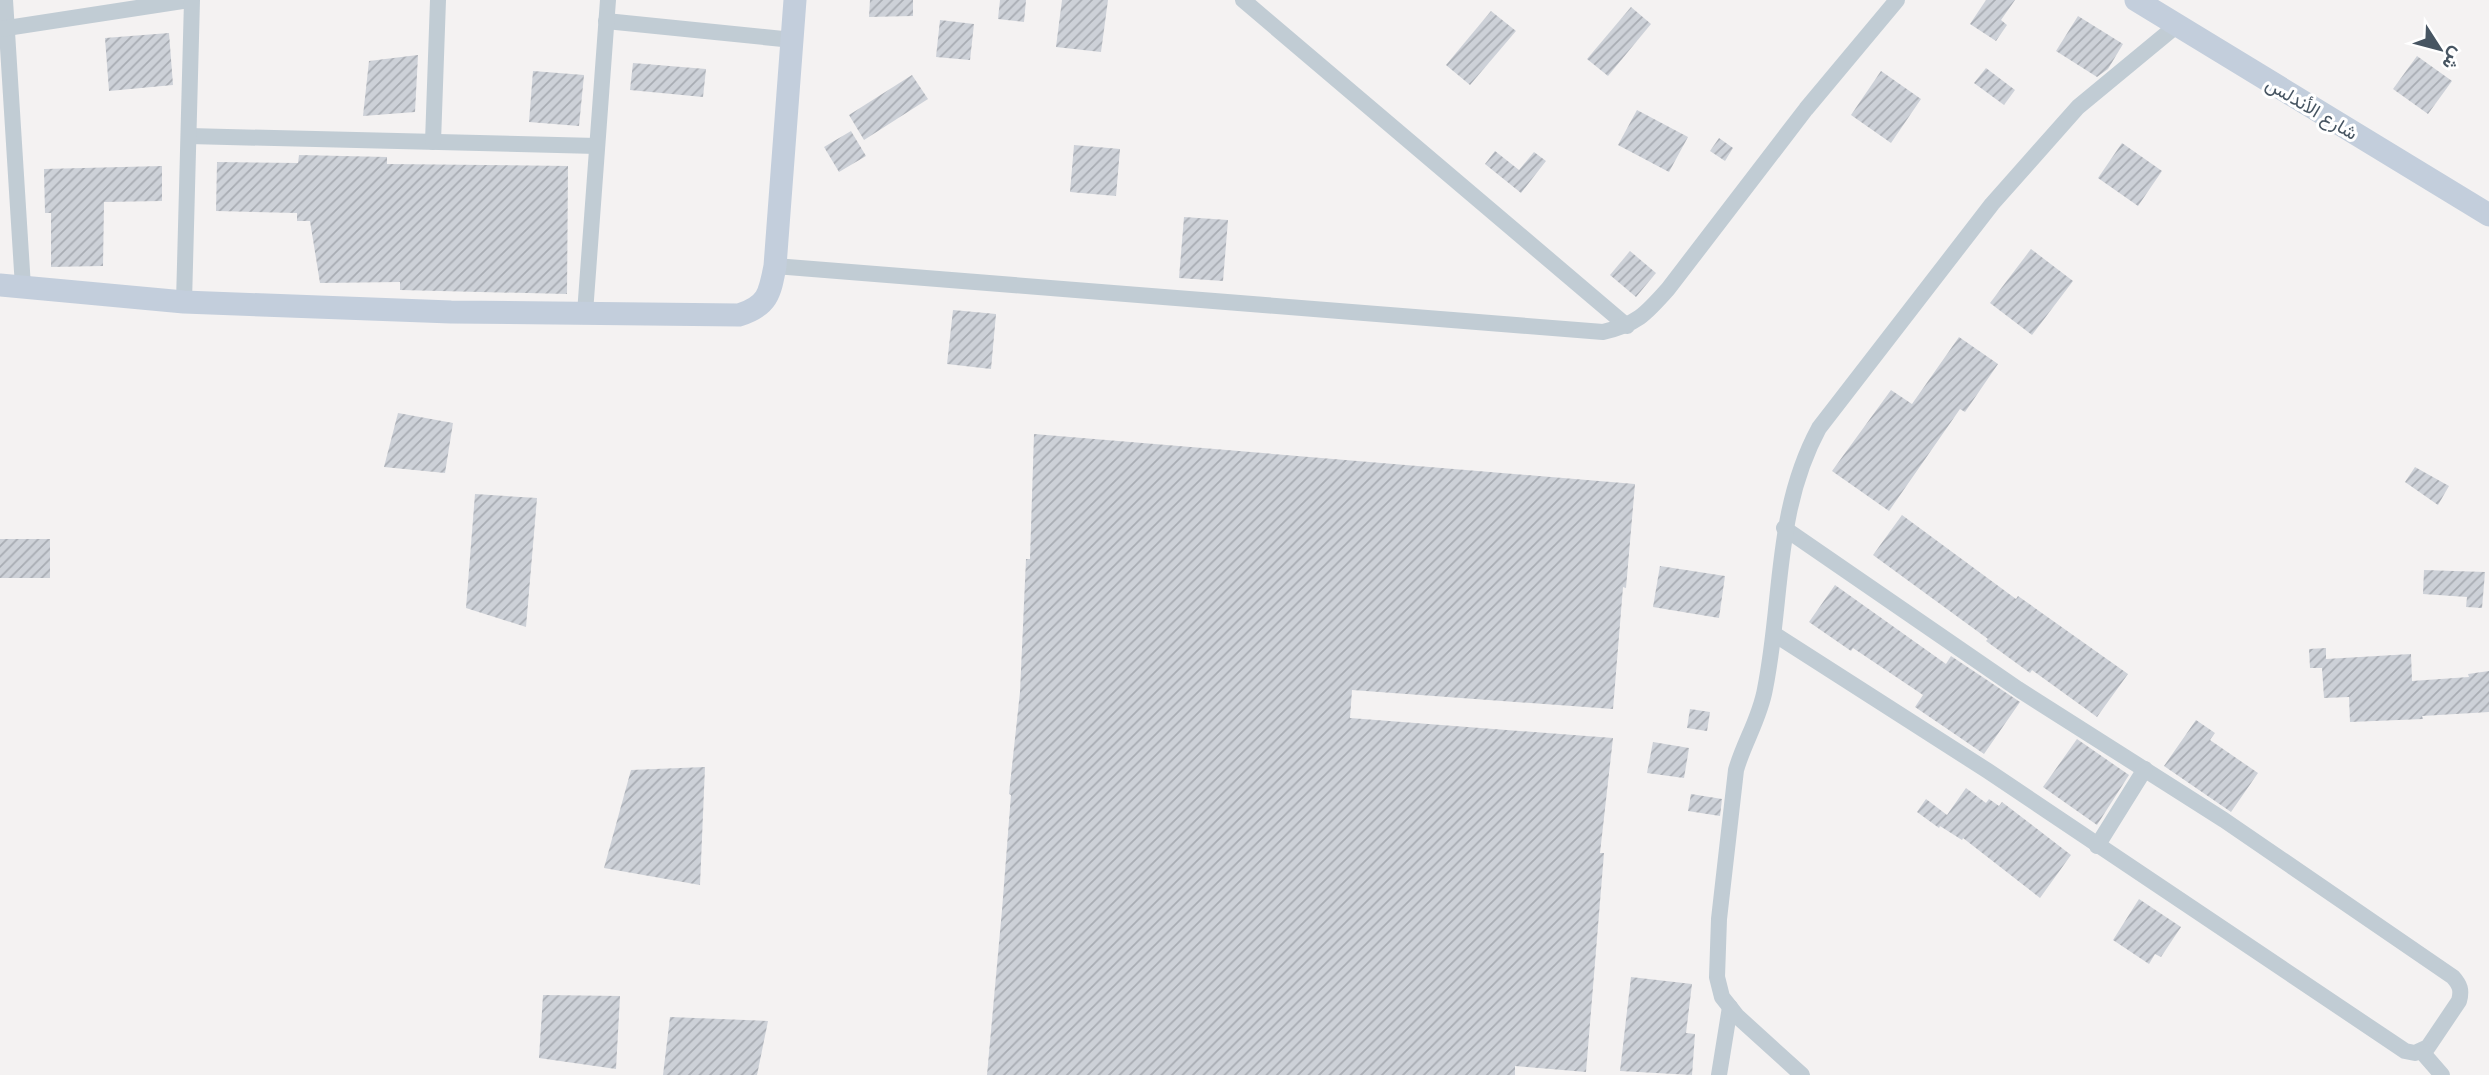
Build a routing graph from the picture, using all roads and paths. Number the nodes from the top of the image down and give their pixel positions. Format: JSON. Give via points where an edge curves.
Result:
{"nodes":[{"id":1,"x":5,"y":0,"type":"edge"},
{"id":2,"x":191,"y":0,"type":"edge"},
{"id":3,"x":438,"y":0,"type":"edge"},
{"id":4,"x":608,"y":0,"type":"edge"},
{"id":5,"x":795,"y":0,"type":"edge"},
{"id":6,"x":1243,"y":0,"type":"edge"},
{"id":7,"x":1897,"y":0,"type":"edge"},
{"id":8,"x":2136,"y":0,"type":"edge"},
{"id":9,"x":606,"y":22,"type":"junction"},
{"id":10,"x":2176,"y":26,"type":"junction"},
{"id":11,"x":4,"y":29,"type":"edge"},
{"id":12,"x":793,"y":40,"type":"junction"},
{"id":13,"x":189,"y":136,"type":"junction"},
{"id":14,"x":433,"y":142,"type":"junction"},
{"id":15,"x":597,"y":146,"type":"junction"},
{"id":16,"x":2489,"y":215,"type":"edge"},
{"id":17,"x":775,"y":266,"type":"junction"},
{"id":18,"x":11,"y":286,"type":"edge"},
{"id":19,"x":184,"y":302,"type":"junction"},
{"id":20,"x":585,"y":313,"type":"junction"},
{"id":21,"x":1627,"y":326,"type":"junction"},
{"id":22,"x":1784,"y":528,"type":"junction"},
{"id":23,"x":1774,"y":634,"type":"junction"},
{"id":24,"x":2145,"y":769,"type":"junction"},
{"id":25,"x":2098,"y":846,"type":"junction"},
{"id":26,"x":1730,"y":1007,"type":"junction"},
{"id":27,"x":2422,"y":1052,"type":"junction"},
{"id":28,"x":1719,"y":1075,"type":"edge"},
{"id":29,"x":1802,"y":1075,"type":"edge"},
{"id":30,"x":2442,"y":1075,"type":"edge"}],
"edges":[{"from":1,"to":11,"type":"street"},
{"from":2,"to":11,"type":"street"},
{"from":2,"to":13,"type":"street"},
{"from":3,"to":14,"type":"street"},
{"from":4,"to":9,"type":"street"},
{"from":5,"to":12,"type":"main road"},
{"from":6,"to":21,"type":"street"},
{"from":7,"to":21,"type":"street","via":[[1806,109],[1668,289],[1648,312]]},
{"from":8,"to":10,"type":"main road","name":"شارع الأندلس"},
{"from":9,"to":12,"type":"street"},
{"from":9,"to":15,"type":"street"},
{"from":10,"to":16,"type":"main road","name":"شارع الأندلس"},
{"from":10,"to":22,"type":"street","via":[[2078,107],[1992,204],[1819,428],[1794,484]]},
{"from":11,"to":18,"type":"street"},
{"from":12,"to":17,"type":"main road"},
{"from":13,"to":14,"type":"street"},
{"from":13,"to":19,"type":"street"},
{"from":14,"to":15,"type":"street"},
{"from":15,"to":20,"type":"street"},
{"from":17,"to":20,"type":"main road","via":[[770,292],[762,304],[739,315]]},
{"from":17,"to":21,"type":"street","via":[[1603,332]]},
{"from":18,"to":19,"type":"main road"},
{"from":19,"to":20,"type":"main road"},
{"from":22,"to":23,"type":"street"},
{"from":22,"to":24,"type":"street","via":[[2018,689]]},
{"from":23,"to":25,"type":"street"},
{"from":23,"to":26,"type":"street","via":[[1759,716],[1736,770],[1717,977]]},
{"from":24,"to":25,"type":"street"},
{"from":24,"to":27,"type":"street","via":[[2453,977],[2460,985],[2459,1001]]},
{"from":25,"to":27,"type":"street","via":[[2391,1043],[2405,1051]]},
{"from":26,"to":28,"type":"street"},
{"from":26,"to":29,"type":"street"},
{"from":27,"to":30,"type":"street"}]}
